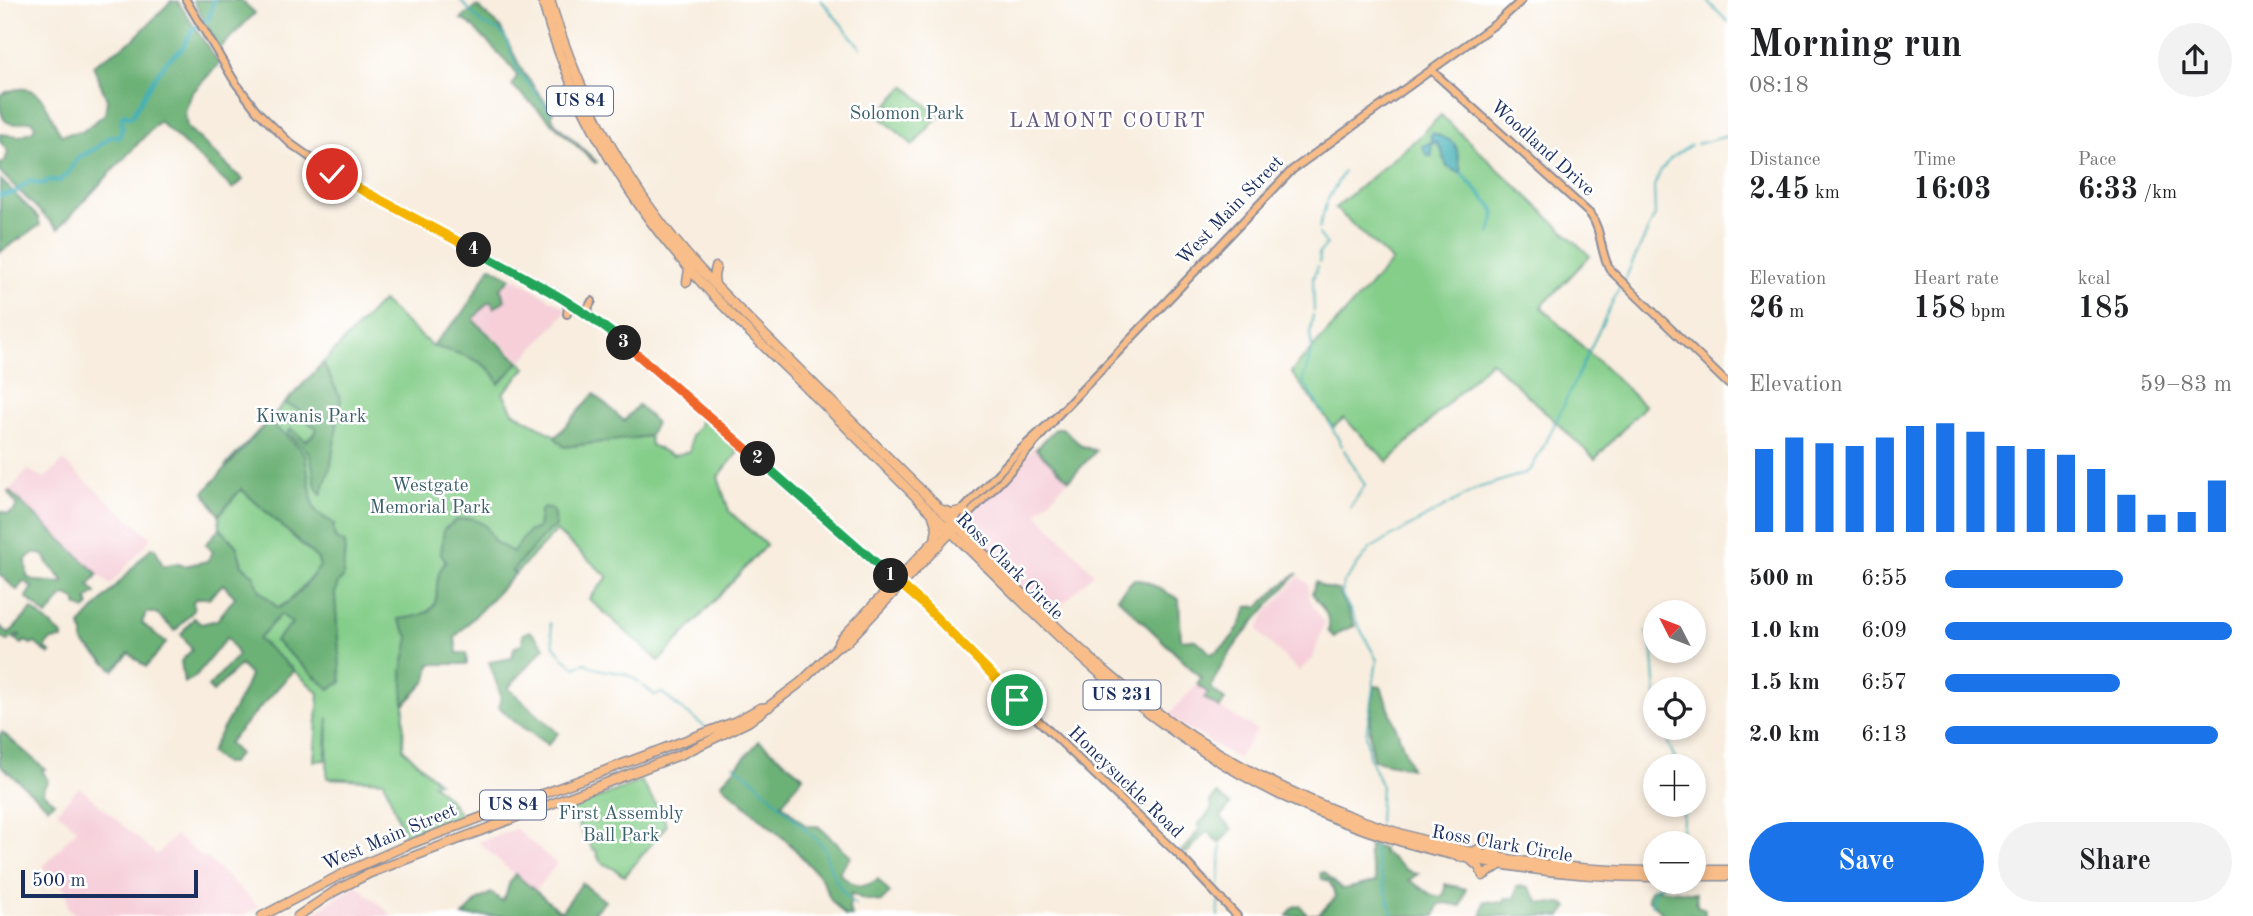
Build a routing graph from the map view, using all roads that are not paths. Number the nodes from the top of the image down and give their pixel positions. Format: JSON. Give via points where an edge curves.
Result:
{"nodes":[{"id":1,"x":186,"y":0,"type":"edge"},
{"id":2,"x":542,"y":0,"type":"edge"},
{"id":3,"x":550,"y":0,"type":"edge"},
{"id":4,"x":1522,"y":0,"type":"edge"},
{"id":5,"x":1444,"y":61,"type":"junction"},
{"id":6,"x":1431,"y":70,"type":"junction"},
{"id":7,"x":1419,"y":78,"type":"junction"},
{"id":8,"x":1441,"y":79,"type":"junction"},
{"id":9,"x":694,"y":269,"type":"junction"},
{"id":10,"x":687,"y":282,"type":"dead end"},
{"id":11,"x":715,"y":285,"type":"junction"},
{"id":12,"x":565,"y":299,"type":"junction"},
{"id":13,"x":592,"y":301,"type":"dead end"},
{"id":14,"x":567,"y":314,"type":"dead end"},
{"id":15,"x":590,"y":316,"type":"junction"},
{"id":16,"x":767,"y":341,"type":"junction"},
{"id":17,"x":1728,"y":384,"type":"edge"},
{"id":18,"x":838,"y":412,"type":"junction"},
{"id":19,"x":872,"y":447,"type":"junction"},
{"id":20,"x":937,"y":512,"type":"junction"},
{"id":21,"x":965,"y":513,"type":"junction"},
{"id":22,"x":952,"y":527,"type":"junction"},
{"id":23,"x":965,"y":540,"type":"junction"},
{"id":24,"x":937,"y":542,"type":"junction"},
{"id":25,"x":898,"y":582,"type":"junction"},
{"id":26,"x":1034,"y":609,"type":"junction"},
{"id":27,"x":720,"y":731,"type":"junction"},
{"id":28,"x":671,"y":746,"type":"junction"},
{"id":29,"x":660,"y":750,"type":"junction"},
{"id":30,"x":661,"y":762,"type":"junction"},
{"id":31,"x":573,"y":782,"type":"junction"},
{"id":32,"x":574,"y":795,"type":"junction"},
{"id":33,"x":513,"y":813,"type":"junction"},
{"id":34,"x":1345,"y":819,"type":"junction"},
{"id":35,"x":467,"y":822,"type":"junction"},
{"id":36,"x":465,"y":836,"type":"junction"},
{"id":37,"x":416,"y":842,"type":"junction"},
{"id":38,"x":405,"y":846,"type":"junction"},
{"id":39,"x":1469,"y":856,"type":"junction"},
{"id":40,"x":407,"y":858,"type":"junction"},
{"id":41,"x":1501,"y":862,"type":"junction"},
{"id":42,"x":392,"y":864,"type":"junction"},
{"id":43,"x":1706,"y":870,"type":"edge"},
{"id":44,"x":1728,"y":870,"type":"edge"},
{"id":45,"x":1643,"y":872,"type":"edge"},
{"id":46,"x":1615,"y":873,"type":"junction"},
{"id":47,"x":1643,"y":876,"type":"edge"},
{"id":48,"x":1706,"y":876,"type":"edge"},
{"id":49,"x":1728,"y":876,"type":"edge"},
{"id":50,"x":289,"y":901,"type":"junction"},
{"id":51,"x":262,"y":916,"type":"edge"},
{"id":52,"x":296,"y":916,"type":"edge"},
{"id":53,"x":1237,"y":916,"type":"edge"}],
"edges":[{"from":1,"to":12,"type":"main road","name":"Honeysuckle Road","via":[[251,103],[306,156],[347,183]]},
{"from":2,"to":9,"type":"highway","name":"Ross Clark Circle","number":"US 84","via":[[571,82],[600,142],[648,218]]},
{"from":3,"to":9,"type":"highway","name":"Ross Clark Circle","number":"US 84","via":[[578,79],[606,138]]},
{"from":4,"to":5,"type":"main road","name":"West Main Street"},
{"from":5,"to":6,"type":"main road","name":"West Main Street"},
{"from":5,"to":8,"type":"main road"},
{"from":6,"to":7,"type":"main road","name":"West Main Street"},
{"from":6,"to":8,"type":"main road","name":"Woodland Drive"},
{"from":7,"to":8,"type":"main road"},
{"from":7,"to":21,"type":"main road","name":"West Main Street","via":[[1285,177]]},
{"from":8,"to":17,"type":"main road","name":"Woodland Drive","via":[[1590,214],[1611,271]]},
{"from":9,"to":10,"type":"highway"},
{"from":9,"to":11,"type":"highway","name":"Ross Clark Circle","number":"US 84"},
{"from":9,"to":11,"type":"highway","via":[[714,269]]},
{"from":9,"to":16,"type":"highway","name":"Ross Clark Circle","number":"US 84","via":[[755,335]]},
{"from":11,"to":16,"type":"highway","name":"Ross Clark Circle","number":"US 84"},
{"from":12,"to":14,"type":"main road"},
{"from":12,"to":15,"type":"main road","name":"Honeysuckle Road"},
{"from":13,"to":15,"type":"main road"},
{"from":15,"to":25,"type":"main road","name":"Honeysuckle Road"},
{"from":16,"to":18,"type":"highway","name":"Ross Clark Circle","number":"US 84"},
{"from":16,"to":18,"type":"highway","name":"Ross Clark Circle","number":"US 84","via":[[825,406]]},
{"from":18,"to":19,"type":"highway","name":"Ross Clark Circle","number":"US 84"},
{"from":18,"to":19,"type":"highway","name":"Ross Clark Circle","number":"US 84","via":[[860,441]]},
{"from":19,"to":20,"type":"highway","name":"Ross Clark Circle","number":"US 84"},
{"from":19,"to":20,"type":"highway","name":"Ross Clark Circle","via":[[883,452]]},
{"from":20,"to":21,"type":"highway"},
{"from":20,"to":22,"type":"highway","name":"Ross Clark Circle","number":"US 231"},
{"from":20,"to":24,"type":"highway"},
{"from":21,"to":22,"type":"main road","name":"West Main Street"},
{"from":21,"to":23,"type":"highway"},
{"from":22,"to":23,"type":"highway","name":"Ross Clark Circle","number":"US 231"},
{"from":22,"to":24,"type":"highway","name":"West Main Street","number":"US 84"},
{"from":23,"to":24,"type":"highway"},
{"from":23,"to":26,"type":"highway","name":"Ross Clark Circle","number":"US 231"},
{"from":24,"to":25,"type":"highway","name":"West Main Street","number":"US 84"},
{"from":25,"to":27,"type":"highway","name":"West Main Street","number":"US 84","via":[[800,683],[769,707]]},
{"from":25,"to":53,"type":"main road","name":"Honeysuckle Road"},
{"from":26,"to":34,"type":"highway","name":"Ross Clark Circle","number":"US 231","via":[[1173,724],[1265,779]]},
{"from":26,"to":34,"type":"highway","name":"Ross Clark Circle","number":"US 231","via":[[1099,676],[1164,727],[1279,794]]},
{"from":27,"to":28,"type":"highway","name":"West Main Street","number":"US 84"},
{"from":27,"to":30,"type":"highway","name":"West Main Street","number":"US 84"},
{"from":28,"to":29,"type":"highway","name":"West Main Street","number":"US 84"},
{"from":28,"to":30,"type":"highway"},
{"from":29,"to":30,"type":"highway"},
{"from":29,"to":31,"type":"highway","name":"West Main Street","number":"US 84"},
{"from":30,"to":32,"type":"highway","name":"West Main Street","number":"US 84"},
{"from":31,"to":32,"type":"highway"},
{"from":31,"to":33,"type":"highway","name":"West Main Street","number":"US 84","via":[[523,801]]},
{"from":32,"to":33,"type":"highway","name":"West Main Street","number":"US 84"},
{"from":33,"to":35,"type":"highway","name":"West Main Street","number":"US 84"},
{"from":33,"to":36,"type":"highway","name":"West Main Street","number":"US 84"},
{"from":34,"to":39,"type":"highway","name":"Ross Clark Circle","number":"US 231"},
{"from":34,"to":39,"type":"highway","name":"Ross Clark Circle","number":"US 231","via":[[1414,846]]},
{"from":35,"to":36,"type":"highway","via":[[470,828]]},
{"from":35,"to":37,"type":"highway","name":"West Main Street","number":"US 84"},
{"from":36,"to":40,"type":"highway","name":"West Main Street","number":"US 84"},
{"from":37,"to":38,"type":"highway","name":"West Main Street","number":"US 84"},
{"from":37,"to":40,"type":"highway"},
{"from":38,"to":42,"type":"highway","via":[[403,855]]},
{"from":38,"to":50,"type":"highway","name":"West Main Street","number":"US 84"},
{"from":39,"to":41,"type":"highway","name":"Ross Clark Circle","number":"US 231"},
{"from":39,"to":41,"type":"highway","via":[[1483,876]]},
{"from":39,"to":41,"type":"highway","via":[[1486,841]]},
{"from":40,"to":42,"type":"highway","name":"West Main Street","number":"US 84"},
{"from":41,"to":46,"type":"highway","name":"Ross Clark Circle","number":"US 231"},
{"from":42,"to":52,"type":"highway","name":"West Main Street","number":"US 84","via":[[355,879]]},
{"from":43,"to":44,"type":"highway"},
{"from":45,"to":46,"type":"highway","name":"Ross Clark Circle","number":"US 231"},
{"from":46,"to":47,"type":"highway","name":"Ross Clark Circle","number":"US 231"},
{"from":48,"to":49,"type":"highway"},
{"from":50,"to":51,"type":"highway","name":"West Main Street","number":"US 84"},
{"from":50,"to":52,"type":"highway"}]}
